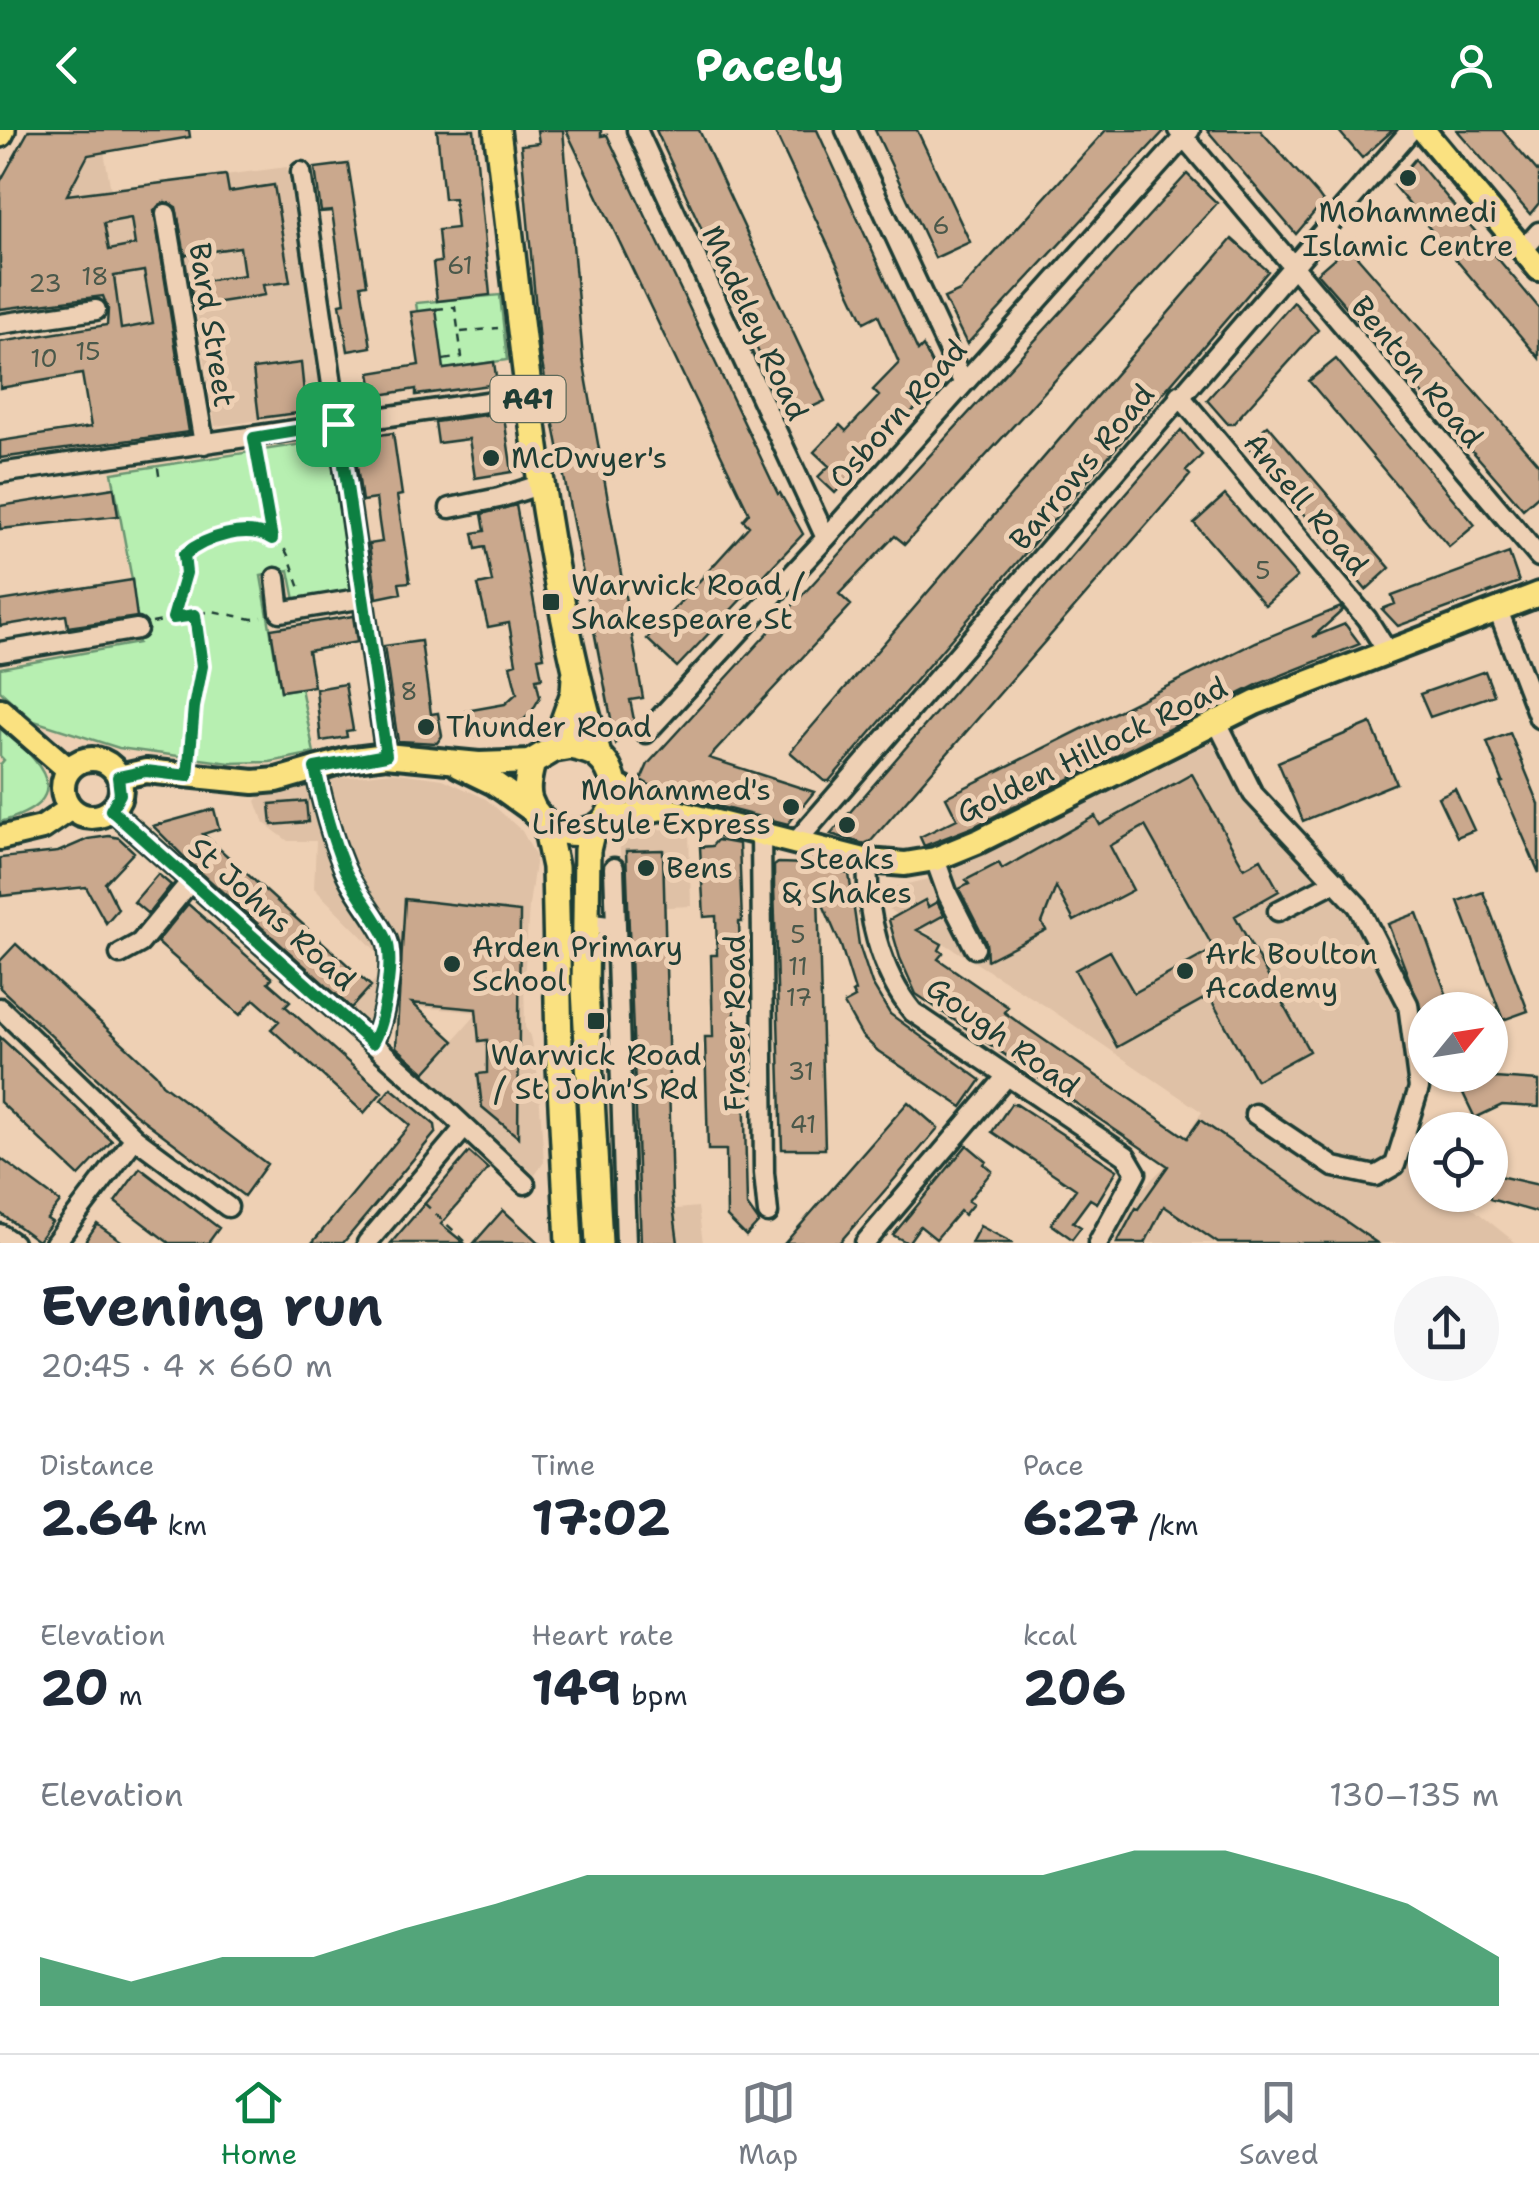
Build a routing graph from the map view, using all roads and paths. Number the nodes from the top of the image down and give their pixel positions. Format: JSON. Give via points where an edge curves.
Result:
{"nodes":[{"id":1,"x":498,"y":130,"type":"edge"},
{"id":2,"x":636,"y":130,"type":"edge"},
{"id":3,"x":846,"y":130,"type":"edge"},
{"id":4,"x":1411,"y":130,"type":"edge"},
{"id":5,"x":1422,"y":130,"type":"edge"},
{"id":6,"x":1184,"y":132,"type":"edge"},
{"id":7,"x":301,"y":172,"type":"dead end"},
{"id":8,"x":166,"y":214,"type":"dead end"},
{"id":9,"x":1539,"y":232,"type":"edge"},
{"id":10,"x":1523,"y":250,"type":"junction"},
{"id":11,"x":1292,"y":269,"type":"junction"},
{"id":12,"x":1539,"y":269,"type":"edge"},
{"id":13,"x":436,"y":309,"type":"dead end"},
{"id":14,"x":96,"y":310,"type":"dead end"},
{"id":15,"x":0,"y":324,"type":"edge"},
{"id":16,"x":519,"y":325,"type":"junction"},
{"id":17,"x":458,"y":332,"type":"junction"},
{"id":18,"x":443,"y":360,"type":"dead end"},
{"id":19,"x":963,"y":382,"type":"junction"},
{"id":20,"x":527,"y":396,"type":"junction"},
{"id":21,"x":1180,"y":396,"type":"junction"},
{"id":22,"x":338,"y":424,"type":"junction"},
{"id":23,"x":254,"y":438,"type":"junction"},
{"id":24,"x":204,"y":444,"type":"junction"},
{"id":25,"x":0,"y":473,"type":"edge"},
{"id":26,"x":542,"y":484,"type":"junction"},
{"id":27,"x":450,"y":508,"type":"dead end"},
{"id":28,"x":826,"y":538,"type":"junction"},
{"id":29,"x":272,"y":539,"type":"junction"},
{"id":30,"x":1539,"y":557,"type":"edge"},
{"id":31,"x":276,"y":578,"type":"dead end"},
{"id":32,"x":1539,"y":594,"type":"edge"},
{"id":33,"x":364,"y":598,"type":"junction"},
{"id":34,"x":307,"y":608,"type":"junction"},
{"id":35,"x":1498,"y":610,"type":"junction"},
{"id":36,"x":280,"y":612,"type":"junction"},
{"id":37,"x":195,"y":615,"type":"junction"},
{"id":38,"x":173,"y":618,"type":"junction"},
{"id":39,"x":136,"y":629,"type":"joint"},
{"id":40,"x":1386,"y":650,"type":"junction"},
{"id":41,"x":0,"y":652,"type":"edge"},
{"id":42,"x":576,"y":666,"type":"junction"},
{"id":43,"x":0,"y":710,"type":"edge"},
{"id":44,"x":1539,"y":718,"type":"edge"},
{"id":45,"x":1217,"y":722,"type":"junction"},
{"id":46,"x":646,"y":733,"type":"dead end"},
{"id":47,"x":386,"y":755,"type":"junction"},
{"id":48,"x":598,"y":755,"type":"junction"},
{"id":49,"x":543,"y":756,"type":"junction"},
{"id":50,"x":447,"y":760,"type":"junction"},
{"id":51,"x":315,"y":768,"type":"junction"},
{"id":52,"x":69,"y":770,"type":"junction"},
{"id":53,"x":188,"y":776,"type":"junction"},
{"id":54,"x":118,"y":777,"type":"junction"},
{"id":55,"x":615,"y":784,"type":"junction"},
{"id":56,"x":72,"y":808,"type":"junction"},
{"id":57,"x":661,"y":808,"type":"junction"},
{"id":58,"x":111,"y":810,"type":"junction"},
{"id":59,"x":541,"y":819,"type":"junction"},
{"id":60,"x":597,"y":825,"type":"junction"},
{"id":61,"x":761,"y":832,"type":"junction"},
{"id":62,"x":0,"y":838,"type":"edge"},
{"id":63,"x":796,"y":842,"type":"junction"},
{"id":64,"x":935,"y":859,"type":"junction"},
{"id":65,"x":868,"y":861,"type":"junction"},
{"id":66,"x":614,"y":868,"type":"dead end"},
{"id":67,"x":1336,"y":880,"type":"junction"},
{"id":68,"x":190,"y":882,"type":"junction"},
{"id":69,"x":1278,"y":911,"type":"dead end"},
{"id":70,"x":586,"y":922,"type":"junction"},
{"id":71,"x":616,"y":926,"type":"junction"},
{"id":72,"x":975,"y":948,"type":"dead end"},
{"id":73,"x":120,"y":954,"type":"dead end"},
{"id":74,"x":0,"y":1008,"type":"edge"},
{"id":75,"x":372,"y":1043,"type":"junction"},
{"id":76,"x":1006,"y":1076,"type":"junction"},
{"id":77,"x":1255,"y":1114,"type":"dead end"},
{"id":78,"x":465,"y":1127,"type":"junction"},
{"id":79,"x":134,"y":1138,"type":"junction"},
{"id":80,"x":525,"y":1184,"type":"dead end"},
{"id":81,"x":410,"y":1190,"type":"junction"},
{"id":82,"x":228,"y":1206,"type":"dead end"},
{"id":83,"x":768,"y":1213,"type":"dead end"},
{"id":84,"x":0,"y":1234,"type":"edge"},
{"id":85,"x":867,"y":1242,"type":"edge"},
{"id":86,"x":13,"y":1243,"type":"edge"},
{"id":87,"x":56,"y":1243,"type":"edge"},
{"id":88,"x":367,"y":1243,"type":"edge"},
{"id":89,"x":467,"y":1243,"type":"edge"},
{"id":90,"x":569,"y":1243,"type":"edge"},
{"id":91,"x":599,"y":1243,"type":"edge"},
{"id":92,"x":626,"y":1243,"type":"edge"},
{"id":93,"x":1098,"y":1243,"type":"edge"}],
"edges":[{"from":1,"to":16,"type":"highway","number":"A41"},
{"from":2,"to":28,"type":"street","name":"Madeley Road"},
{"from":3,"to":19,"type":"street"},
{"from":4,"to":11,"type":"street","name":"Barrows Road"},
{"from":5,"to":10,"type":"main road"},
{"from":6,"to":11,"type":"street","name":"Benton Road"},
{"from":6,"to":19,"type":"street","name":"Osborn Road"},
{"from":7,"to":22,"type":"street"},
{"from":8,"to":24,"type":"street","name":"Bard Street"},
{"from":9,"to":10,"type":"street"},
{"from":10,"to":12,"type":"main road"},
{"from":11,"to":21,"type":"street","name":"Barrows Road"},
{"from":11,"to":30,"type":"street","name":"Benton Road"},
{"from":13,"to":17,"type":"path","via":[[455,307]]},
{"from":14,"to":15,"type":"street"},
{"from":16,"to":17,"type":"path"},
{"from":16,"to":20,"type":"highway","number":"A41"},
{"from":17,"to":18,"type":"path","via":[[462,357]]},
{"from":19,"to":28,"type":"street","name":"Osborn Road"},
{"from":20,"to":22,"type":"street"},
{"from":20,"to":26,"type":"highway","number":"A41"},
{"from":21,"to":40,"type":"street","name":"Ansell Road"},
{"from":21,"to":63,"type":"street","name":"Barrows Road"},
{"from":22,"to":23,"type":"street"},
{"from":22,"to":33,"type":"street"},
{"from":23,"to":24,"type":"street"},
{"from":23,"to":29,"type":"path"},
{"from":24,"to":25,"type":"street"},
{"from":26,"to":27,"type":"street"},
{"from":26,"to":42,"type":"highway","number":"A41"},
{"from":28,"to":46,"type":"street","name":"Osborn Road","via":[[680,686]]},
{"from":29,"to":34,"type":"path","via":[[284,548]]},
{"from":29,"to":38,"type":"path","via":[[232,533],[196,545],[184,555],[186,573]]},
{"from":31,"to":36,"type":"street"},
{"from":32,"to":35,"type":"main road","name":"Golden Hillock Road"},
{"from":33,"to":34,"type":"street"},
{"from":33,"to":47,"type":"street"},
{"from":34,"to":36,"type":"street"},
{"from":35,"to":40,"type":"main road","name":"Golden Hillock Road"},
{"from":35,"to":44,"type":"street"},
{"from":36,"to":37,"type":"path","via":[[252,619],[212,611]]},
{"from":37,"to":38,"type":"path"},
{"from":37,"to":53,"type":"path","via":[[202,666]]},
{"from":38,"to":39,"type":"path"},
{"from":39,"to":41,"type":"street"},
{"from":40,"to":45,"type":"main road","name":"Golden Hillock Road"},
{"from":42,"to":48,"type":"highway","number":"A41"},
{"from":42,"to":49,"type":"highway","number":"A41","via":[[574,694]]},
{"from":43,"to":52,"type":"main road"},
{"from":45,"to":64,"type":"main road","name":"Golden Hillock Road"},
{"from":45,"to":67,"type":"street","via":[[1253,794]]},
{"from":47,"to":50,"type":"main road"},
{"from":47,"to":51,"type":"main road"},
{"from":48,"to":49,"type":"highway","via":[[571,746]]},
{"from":48,"to":55,"type":"highway"},
{"from":49,"to":50,"type":"main road","via":[[478,764]]},
{"from":49,"to":59,"type":"highway","via":[[527,782],[528,800]]},
{"from":50,"to":59,"type":"main road","via":[[494,783]]},
{"from":51,"to":53,"type":"main road","via":[[254,782]]},
{"from":51,"to":75,"type":"street","via":[[344,867],[386,938],[383,1012]]},
{"from":52,"to":54,"type":"main road","via":[[96,759]]},
{"from":52,"to":56,"type":"main road","via":[[63,794]]},
{"from":53,"to":54,"type":"main road","via":[[146,771]]},
{"from":54,"to":58,"type":"main road","via":[[120,794]]},
{"from":55,"to":57,"type":"main road","name":"Golden Hillock Road"},
{"from":55,"to":60,"type":"highway","via":[[612,808]]},
{"from":56,"to":58,"type":"main road","via":[[95,817]]},
{"from":56,"to":62,"type":"main road","via":[[42,828]]},
{"from":57,"to":60,"type":"main road","name":"Golden Hillock Road"},
{"from":57,"to":61,"type":"main road","name":"Golden Hillock Road"},
{"from":58,"to":68,"type":"street","name":"St Johns Road"},
{"from":59,"to":60,"type":"highway","via":[[561,830]]},
{"from":59,"to":90,"type":"highway","via":[[554,867]]},
{"from":60,"to":70,"type":"highway","via":[[587,850]]},
{"from":61,"to":63,"type":"main road","name":"Golden Hillock Road"},
{"from":61,"to":83,"type":"street","name":"Fraser Road"},
{"from":63,"to":65,"type":"main road","name":"Golden Hillock Road"},
{"from":64,"to":65,"type":"main road","name":"Golden Hillock Road"},
{"from":64,"to":72,"type":"street"},
{"from":65,"to":76,"type":"street","name":"Gough Road","via":[[870,908],[900,996]]},
{"from":66,"to":71,"type":"street"},
{"from":67,"to":69,"type":"street"},
{"from":67,"to":77,"type":"street","via":[[1358,906],[1408,1004],[1419,1088],[1394,1165],[1376,1176],[1334,1166]]},
{"from":68,"to":73,"type":"street","via":[[140,943]]},
{"from":68,"to":75,"type":"street","name":"St Johns Road"},
{"from":70,"to":71,"type":"street"},
{"from":70,"to":91,"type":"highway"},
{"from":71,"to":92,"type":"street"},
{"from":74,"to":79,"type":"street"},
{"from":75,"to":78,"type":"street","name":"St Johns Road"},
{"from":76,"to":85,"type":"street"},
{"from":76,"to":93,"type":"street","name":"Gough Road","via":[[1126,1156],[1136,1173]]},
{"from":78,"to":80,"type":"street","name":"St Johns Road"},
{"from":78,"to":81,"type":"street"},
{"from":79,"to":82,"type":"street"},
{"from":79,"to":87,"type":"street"},
{"from":81,"to":88,"type":"street"},
{"from":81,"to":89,"type":"path"},
{"from":84,"to":86,"type":"street"}]}
